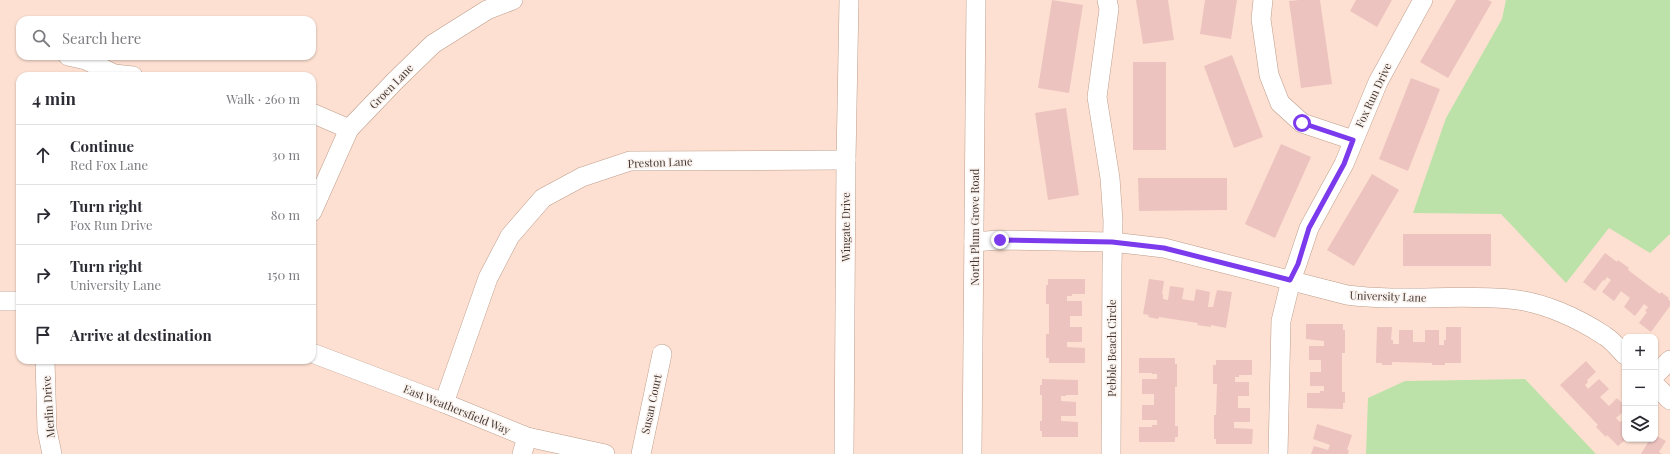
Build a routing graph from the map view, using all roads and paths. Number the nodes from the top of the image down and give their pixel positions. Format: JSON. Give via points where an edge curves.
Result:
{"nodes":[{"id":1,"x":513,"y":0,"type":"edge"},
{"id":2,"x":848,"y":0,"type":"edge"},
{"id":3,"x":976,"y":0,"type":"edge"},
{"id":4,"x":1108,"y":0,"type":"edge"},
{"id":5,"x":1264,"y":0,"type":"edge"},
{"id":6,"x":1423,"y":0,"type":"edge"},
{"id":7,"x":86,"y":60,"type":"edge"},
{"id":8,"x":110,"y":72,"type":"edge"},
{"id":9,"x":316,"y":115,"type":"edge"},
{"id":10,"x":349,"y":129,"type":"junction"},
{"id":11,"x":1353,"y":140,"type":"junction"},
{"id":12,"x":846,"y":160,"type":"junction"},
{"id":13,"x":316,"y":203,"type":"edge"},
{"id":14,"x":974,"y":242,"type":"junction"},
{"id":15,"x":1112,"y":242,"type":"junction"},
{"id":16,"x":1290,"y":280,"type":"junction"},
{"id":17,"x":0,"y":301,"type":"edge"},
{"id":18,"x":16,"y":301,"type":"edge"},
{"id":19,"x":1622,"y":352,"type":"edge"},
{"id":20,"x":662,"y":354,"type":"dead end"},
{"id":21,"x":316,"y":355,"type":"edge"},
{"id":22,"x":1670,"y":360,"type":"edge"},
{"id":23,"x":45,"y":364,"type":"edge"},
{"id":24,"x":1658,"y":372,"type":"edge"},
{"id":25,"x":1658,"y":388,"type":"edge"},
{"id":26,"x":1670,"y":400,"type":"edge"},
{"id":27,"x":444,"y":403,"type":"junction"},
{"id":28,"x":525,"y":446,"type":"edge"},
{"id":29,"x":52,"y":454,"type":"edge"},
{"id":30,"x":605,"y":454,"type":"edge"},
{"id":31,"x":641,"y":454,"type":"edge"},
{"id":32,"x":844,"y":454,"type":"edge"},
{"id":33,"x":972,"y":454,"type":"edge"},
{"id":34,"x":1111,"y":454,"type":"edge"},
{"id":35,"x":1278,"y":454,"type":"edge"}],
"edges":[{"from":1,"to":10,"type":"street","name":"Groen Lane","via":[[487,10],[433,44]]},
{"from":2,"to":12,"type":"street","name":"Wingate Drive"},
{"from":3,"to":14,"type":"street","name":"North Plum Grove Road"},
{"from":4,"to":15,"type":"street","via":[[1109,9],[1097,97],[1110,178]]},
{"from":5,"to":11,"type":"street","via":[[1261,19],[1269,75],[1280,103],[1302,123]]},
{"from":6,"to":11,"type":"street","name":"Fox Run Drive","via":[[1378,82]]},
{"from":7,"to":8,"type":"street"},
{"from":9,"to":10,"type":"street"},
{"from":10,"to":13,"type":"street","name":"Groen Lane"},
{"from":11,"to":16,"type":"street","name":"Fox Run Drive","via":[[1344,164],[1309,228],[1298,264]]},
{"from":12,"to":27,"type":"street","name":"Preston Lane","via":[[630,161],[582,177],[543,198],[510,236],[488,278]]},
{"from":12,"to":32,"type":"street","name":"Wingate Drive"},
{"from":14,"to":15,"type":"street","name":"University Lane"},
{"from":14,"to":33,"type":"street","name":"North Plum Grove Road"},
{"from":15,"to":16,"type":"street","name":"University Lane","via":[[1164,248]]},
{"from":15,"to":34,"type":"street","name":"Pebble Beach Circle"},
{"from":16,"to":19,"type":"street","name":"University Lane","via":[[1347,295],[1366,297],[1511,299],[1544,307],[1576,319],[1606,337]]},
{"from":16,"to":35,"type":"street","via":[[1281,321]]},
{"from":17,"to":18,"type":"street"},
{"from":20,"to":31,"type":"street","name":"Susan Court"},
{"from":21,"to":27,"type":"street","name":"East Weathersfield Way"},
{"from":22,"to":24,"type":"street"},
{"from":23,"to":29,"type":"street","name":"Merlin Drive","via":[[47,430]]},
{"from":25,"to":26,"type":"street"},
{"from":27,"to":28,"type":"street","name":"East Weathersfield Way"},
{"from":28,"to":30,"type":"street","name":"East Weathersfield Way"}]}
